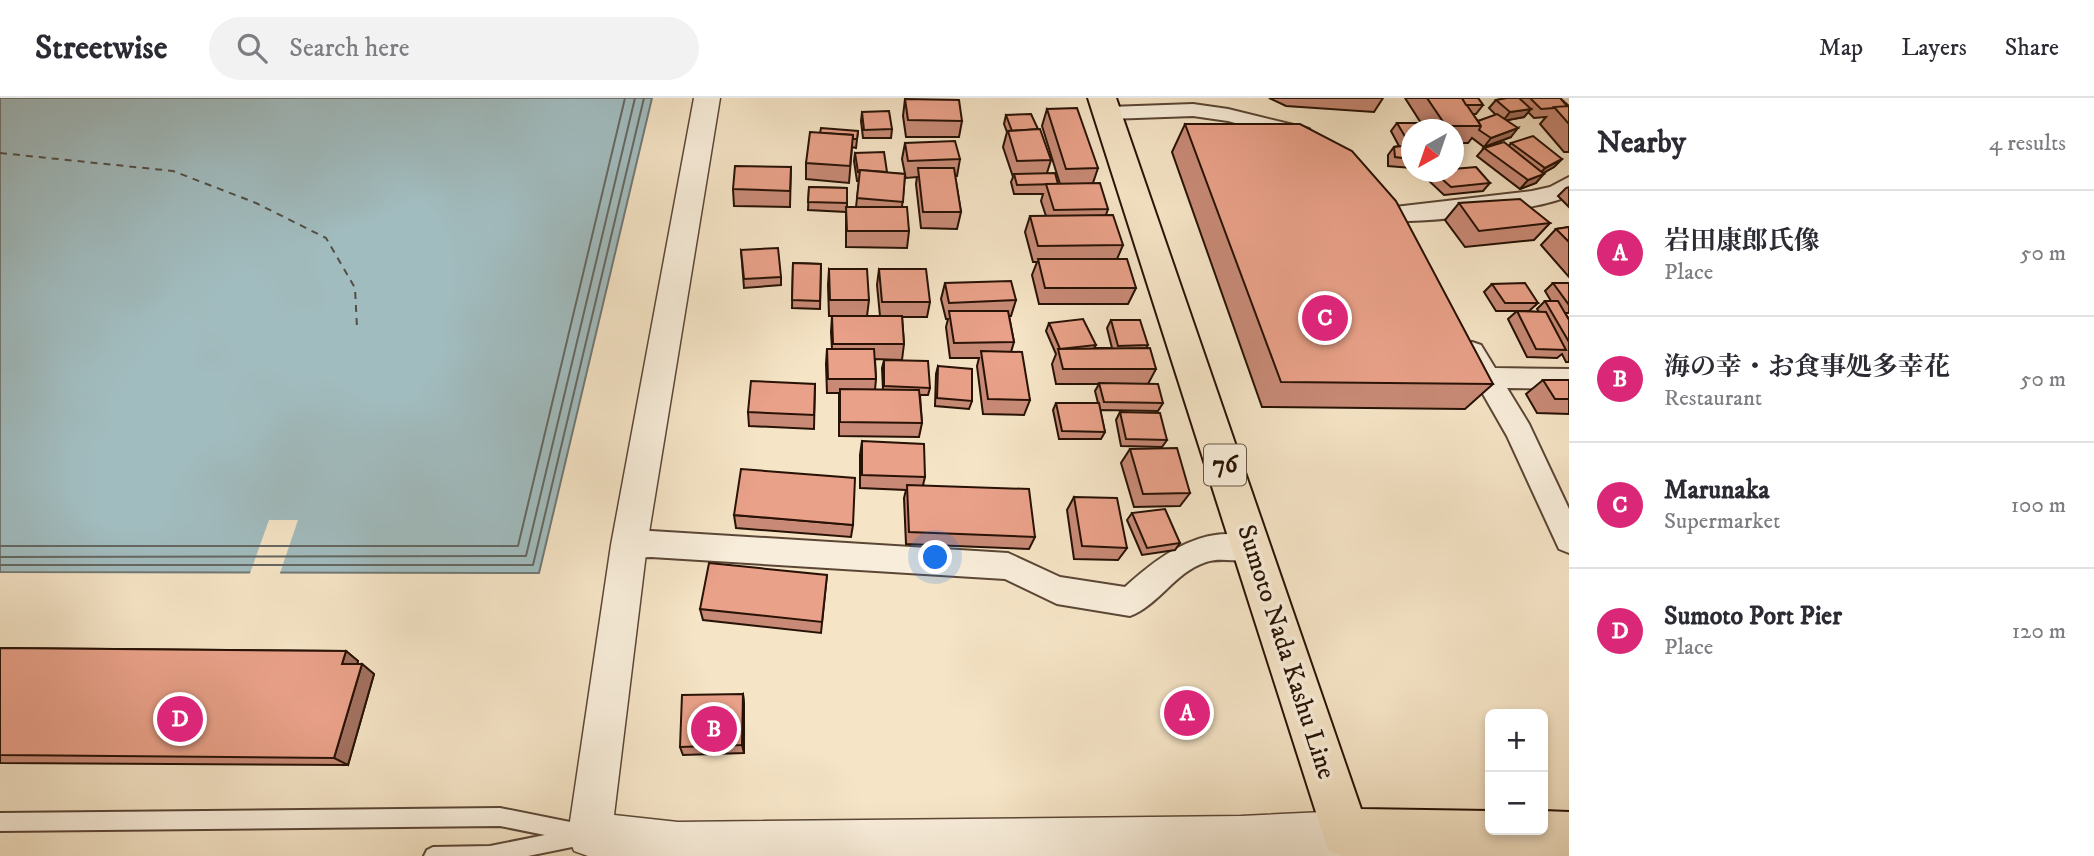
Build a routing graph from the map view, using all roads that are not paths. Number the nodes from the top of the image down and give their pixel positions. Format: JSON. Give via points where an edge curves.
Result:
{"nodes":[{"id":1,"x":707,"y":98,"type":"edge"},
{"id":2,"x":1190,"y":104,"type":"edge"},
{"id":3,"x":1105,"y":105,"type":"edge"},
{"id":4,"x":1228,"y":106,"type":"edge"},
{"id":5,"x":1319,"y":142,"type":"edge"},
{"id":6,"x":1569,"y":184,"type":"edge"},
{"id":7,"x":1376,"y":194,"type":"edge"},
{"id":8,"x":1394,"y":214,"type":"junction"},
{"id":9,"x":1408,"y":237,"type":"edge"},
{"id":10,"x":1460,"y":331,"type":"edge"},
{"id":11,"x":1487,"y":378,"type":"junction"},
{"id":12,"x":1569,"y":379,"type":"edge"},
{"id":13,"x":1569,"y":540,"type":"edge"},
{"id":14,"x":629,"y":545,"type":"junction"},
{"id":15,"x":1251,"y":549,"type":"junction"},
{"id":16,"x":0,"y":822,"type":"edge"},
{"id":17,"x":590,"y":835,"type":"junction"},
{"id":18,"x":1569,"y":836,"type":"edge"},
{"id":19,"x":1349,"y":845,"type":"edge"},
{"id":20,"x":433,"y":856,"type":"edge"}],
"edges":[{"from":1,"to":14,"type":"street"},
{"from":2,"to":3,"type":"street"},
{"from":2,"to":4,"type":"street"},
{"from":3,"to":15,"type":"main road","name":"Sumoto Nada Kashu Line","number":"76"},
{"from":4,"to":5,"type":"street"},
{"from":6,"to":8,"type":"street","via":[[1557,193],[1532,199]]},
{"from":7,"to":8,"type":"street"},
{"from":8,"to":9,"type":"street"},
{"from":10,"to":11,"type":"street"},
{"from":11,"to":12,"type":"street"},
{"from":11,"to":13,"type":"street"},
{"from":14,"to":15,"type":"street","via":[[1008,566],[1057,590],[1130,602],[1163,571],[1204,548]]},
{"from":14,"to":17,"type":"street"},
{"from":15,"to":19,"type":"main road","name":"Sumoto Nada Kashu Line","number":"76"},
{"from":16,"to":17,"type":"lane","via":[[500,817]]},
{"from":17,"to":19,"type":"street","via":[[678,844],[1241,838]]},
{"from":17,"to":20,"type":"lane","via":[[490,855]]},
{"from":18,"to":19,"type":"main road"}]}
